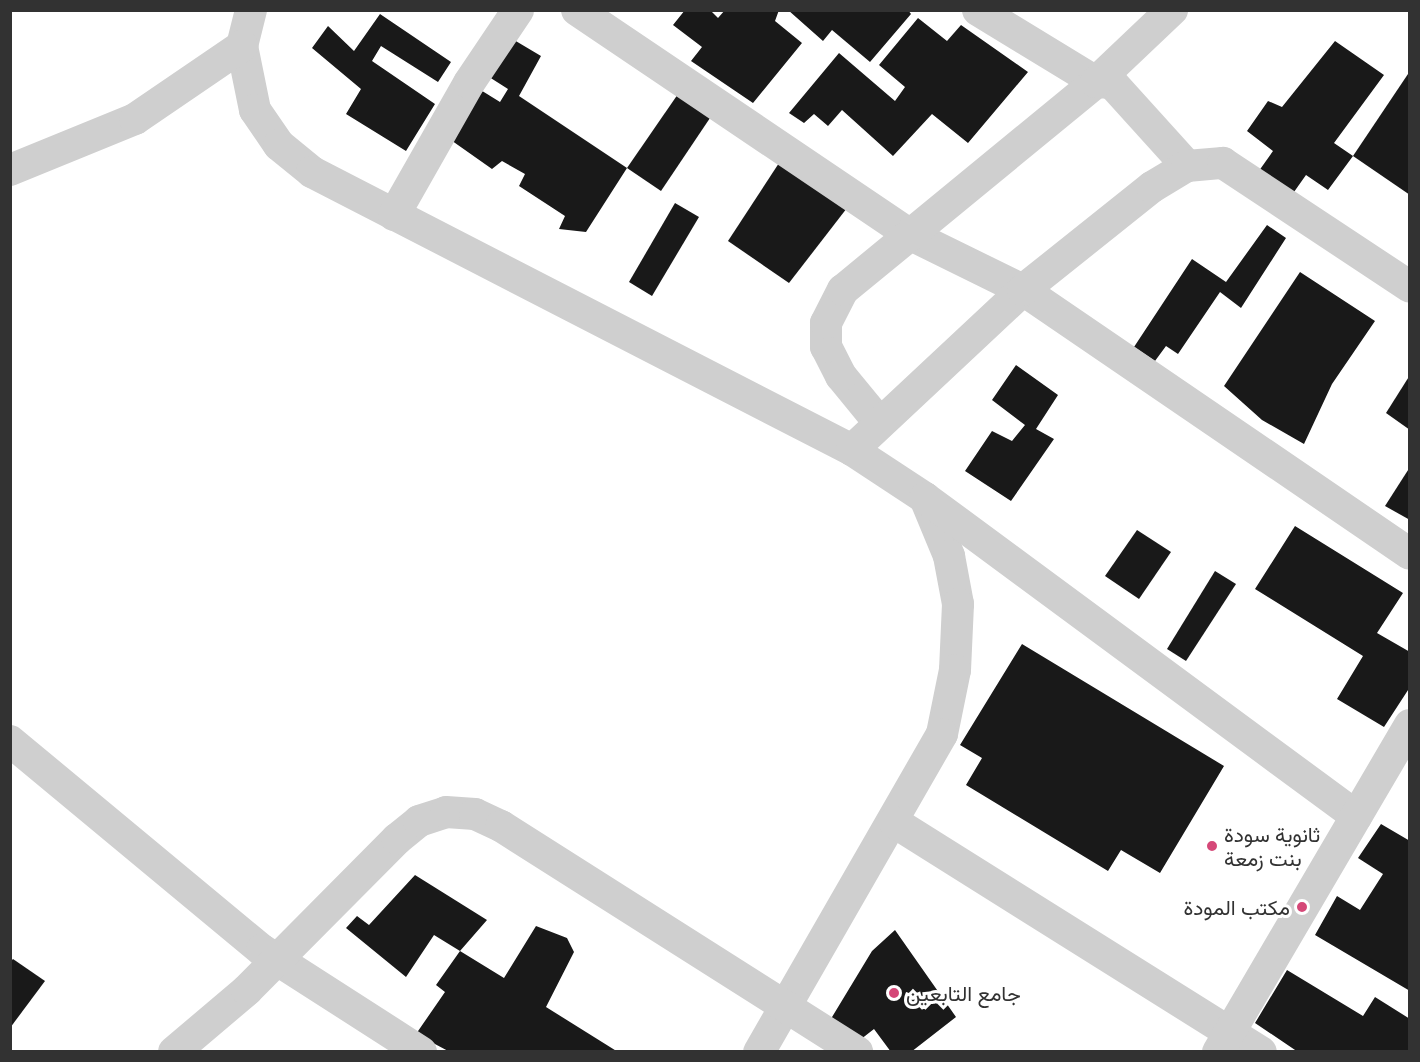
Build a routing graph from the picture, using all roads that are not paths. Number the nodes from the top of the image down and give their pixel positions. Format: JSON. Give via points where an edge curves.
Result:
{"nodes":[{"id":1,"x":250,"y":10,"type":"edge"},
{"id":2,"x":518,"y":10,"type":"edge"},
{"id":3,"x":577,"y":10,"type":"edge"},
{"id":4,"x":978,"y":10,"type":"edge"},
{"id":5,"x":1172,"y":10,"type":"edge"},
{"id":6,"x":242,"y":46,"type":"junction"},
{"id":7,"x":1096,"y":82,"type":"junction"},
{"id":8,"x":1187,"y":166,"type":"junction"},
{"id":9,"x":10,"y":170,"type":"edge"},
{"id":10,"x":394,"y":215,"type":"junction"},
{"id":11,"x":909,"y":234,"type":"junction"},
{"id":12,"x":1406,"y":276,"type":"edge"},
{"id":13,"x":1023,"y":290,"type":"junction"},
{"id":14,"x":878,"y":421,"type":"junction"},
{"id":15,"x":852,"y":450,"type":"junction"},
{"id":16,"x":925,"y":498,"type":"junction"},
{"id":17,"x":1410,"y":555,"type":"edge"},
{"id":18,"x":1410,"y":725,"type":"edge"},
{"id":19,"x":10,"y":741,"type":"edge"},
{"id":20,"x":1356,"y":816,"type":"junction"},
{"id":21,"x":894,"y":822,"type":"junction"},
{"id":22,"x":277,"y":961,"type":"junction"},
{"id":23,"x":786,"y":1006,"type":"junction"},
{"id":24,"x":1224,"y":1042,"type":"edge"},
{"id":25,"x":174,"y":1052,"type":"edge"},
{"id":26,"x":421,"y":1052,"type":"edge"},
{"id":27,"x":759,"y":1052,"type":"edge"},
{"id":28,"x":857,"y":1052,"type":"edge"},
{"id":29,"x":1261,"y":1052,"type":"edge"}],
"edges":[{"from":1,"to":6,"type":"street"},
{"from":2,"to":10,"type":"street","via":[[468,83]]},
{"from":3,"to":11,"type":"street"},
{"from":4,"to":7,"type":"street"},
{"from":5,"to":7,"type":"street"},
{"from":6,"to":9,"type":"street","via":[[135,119]]},
{"from":6,"to":10,"type":"street","via":[[255,110],[279,145],[312,172]]},
{"from":7,"to":8,"type":"street","via":[[1112,83]]},
{"from":7,"to":11,"type":"street"},
{"from":8,"to":12,"type":"street","via":[[1223,163]]},
{"from":8,"to":13,"type":"street","via":[[1152,187]]},
{"from":10,"to":15,"type":"street"},
{"from":11,"to":13,"type":"street"},
{"from":11,"to":14,"type":"street","via":[[843,290],[826,323],[826,347],[841,376]]},
{"from":13,"to":14,"type":"street"},
{"from":13,"to":17,"type":"street"},
{"from":14,"to":15,"type":"street"},
{"from":15,"to":16,"type":"street"},
{"from":16,"to":20,"type":"street"},
{"from":16,"to":21,"type":"street","via":[[949,556],[958,604],[955,670],[942,734]]},
{"from":18,"to":20,"type":"street"},
{"from":19,"to":22,"type":"street"},
{"from":20,"to":24,"type":"street"},
{"from":21,"to":23,"type":"street"},
{"from":21,"to":24,"type":"street"},
{"from":22,"to":23,"type":"street","via":[[419,821],[447,812],[475,814]]},
{"from":22,"to":25,"type":"street"},
{"from":22,"to":26,"type":"street"},
{"from":23,"to":27,"type":"street"},
{"from":23,"to":28,"type":"street"},
{"from":24,"to":29,"type":"street"}]}
